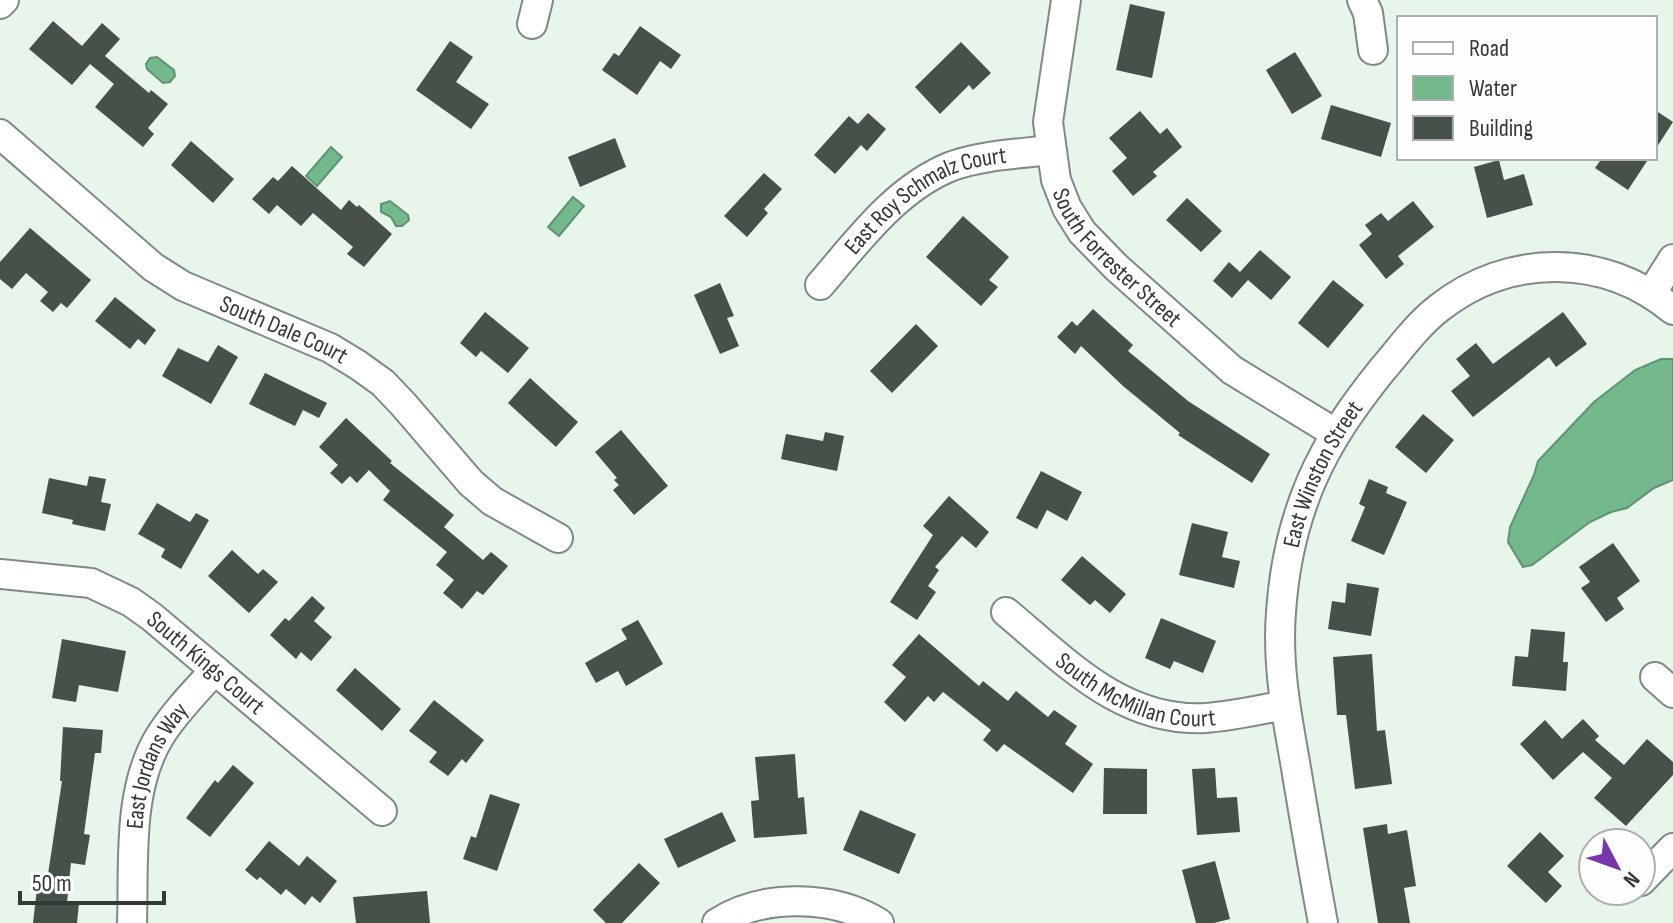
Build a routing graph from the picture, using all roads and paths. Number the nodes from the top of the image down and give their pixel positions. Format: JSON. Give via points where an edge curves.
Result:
{"nodes":[{"id":1,"x":1066,"y":0,"type":"edge"},
{"id":2,"x":1362,"y":0,"type":"edge"},
{"id":3,"x":1373,"y":50,"type":"dead end"},
{"id":4,"x":0,"y":134,"type":"edge"},
{"id":5,"x":1050,"y":150,"type":"junction"},
{"id":6,"x":1673,"y":259,"type":"edge"},
{"id":7,"x":820,"y":285,"type":"dead end"},
{"id":8,"x":1662,"y":302,"type":"edge"},
{"id":9,"x":1335,"y":433,"type":"junction"},
{"id":10,"x":558,"y":538,"type":"dead end"},
{"id":11,"x":0,"y":574,"type":"edge"},
{"id":12,"x":1006,"y":612,"type":"dead end"},
{"id":13,"x":215,"y":670,"type":"junction"},
{"id":14,"x":1285,"y":705,"type":"junction"},
{"id":15,"x":382,"y":811,"type":"dead end"},
{"id":16,"x":1673,"y":848,"type":"edge"},
{"id":17,"x":1657,"y":864,"type":"edge"},
{"id":18,"x":132,"y":923,"type":"edge"},
{"id":19,"x":717,"y":923,"type":"edge"},
{"id":20,"x":879,"y":923,"type":"edge"},
{"id":21,"x":1323,"y":923,"type":"edge"}],
"edges":[{"from":1,"to":5,"type":"street","name":"South Forrester Street","via":[[1048,122]]},
{"from":2,"to":3,"type":"street"},
{"from":4,"to":10,"type":"street","name":"South Dale Court","via":[[153,267],[183,286],[330,348],[383,383],[471,483]]},
{"from":5,"to":7,"type":"street","name":"East Roy Schmalz Court","via":[[974,160],[931,176],[892,205]]},
{"from":5,"to":9,"type":"street","name":"South Forrester Street","via":[[1067,208],[1098,250],[1232,370]]},
{"from":6,"to":8,"type":"street"},
{"from":8,"to":9,"type":"street","name":"East Winston Street","via":[[1620,278],[1575,266],[1523,268],[1483,280],[1421,325]]},
{"from":9,"to":14,"type":"street","name":"East Winston Street","via":[[1310,484],[1287,565],[1279,641]]},
{"from":11,"to":13,"type":"street","name":"South Kings Court","via":[[91,583],[131,602]]},
{"from":12,"to":14,"type":"street","name":"South McMillan Court","via":[[1092,683],[1143,709],[1204,718]]},
{"from":13,"to":15,"type":"street","name":"South Kings Court"},
{"from":13,"to":18,"type":"street","name":"East Jordans Way","via":[[166,727],[148,761],[138,800]]},
{"from":14,"to":21,"type":"street","name":"East Winston Street"},
{"from":16,"to":17,"type":"street"},
{"from":19,"to":20,"type":"street","via":[[752,907],[816,903],[847,908]]}]}
